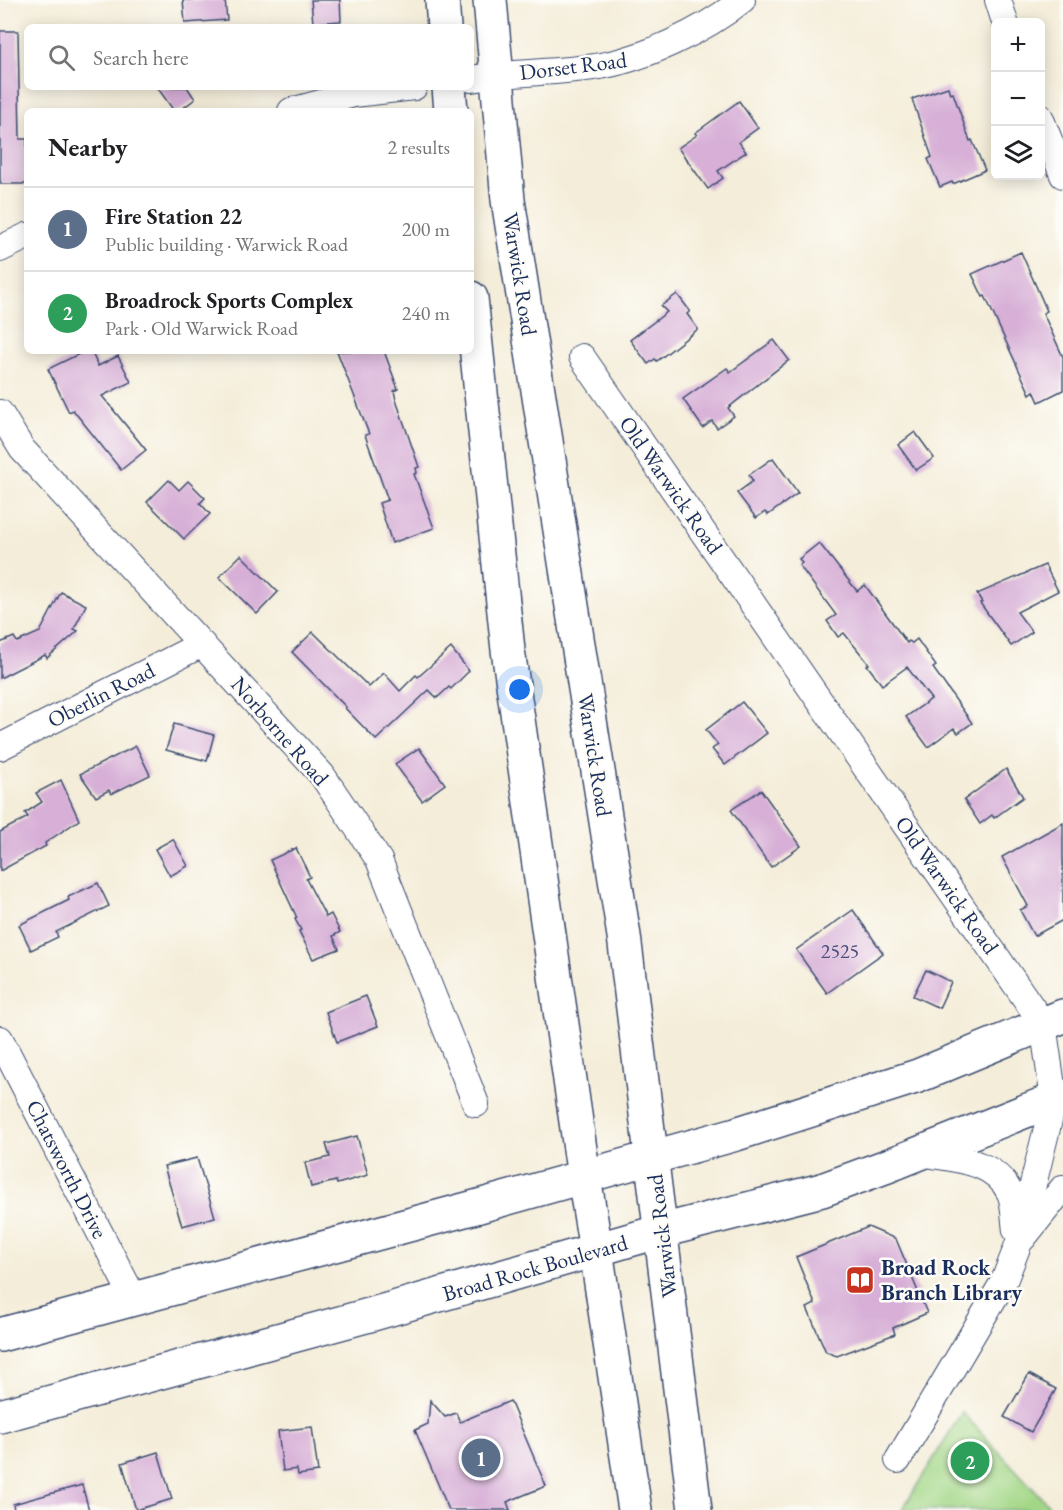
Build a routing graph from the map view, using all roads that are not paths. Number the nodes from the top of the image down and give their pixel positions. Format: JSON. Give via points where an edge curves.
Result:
{"nodes":[{"id":1,"x":442,"y":0,"type":"edge"},
{"id":2,"x":490,"y":0,"type":"edge"},
{"id":3,"x":742,"y":0,"type":"edge"},
{"id":4,"x":998,"y":0,"type":"edge"},
{"id":5,"x":1004,"y":18,"type":"edge"},
{"id":6,"x":444,"y":24,"type":"edge"},
{"id":7,"x":484,"y":77,"type":"edge"},
{"id":8,"x":388,"y":90,"type":"edge"},
{"id":9,"x":449,"y":90,"type":"edge"},
{"id":10,"x":302,"y":108,"type":"edge"},
{"id":11,"x":452,"y":108,"type":"edge"},
{"id":12,"x":1044,"y":126,"type":"edge"},
{"id":13,"x":1063,"y":175,"type":"edge"},
{"id":14,"x":24,"y":237,"type":"edge"},
{"id":15,"x":0,"y":249,"type":"edge"},
{"id":16,"x":474,"y":327,"type":"edge"},
{"id":17,"x":582,"y":357,"type":"dead end"},
{"id":18,"x":0,"y":413,"type":"edge"},
{"id":19,"x":202,"y":644,"type":"junction"},
{"id":20,"x":0,"y":747,"type":"edge"},
{"id":21,"x":1053,"y":1020,"type":"edge"},
{"id":22,"x":0,"y":1039,"type":"edge"},
{"id":23,"x":1058,"y":1098,"type":"edge"},
{"id":24,"x":476,"y":1104,"type":"dead end"},
{"id":25,"x":920,"y":1154,"type":"junction"},
{"id":26,"x":653,"y":1157,"type":"junction"},
{"id":27,"x":584,"y":1177,"type":"junction"},
{"id":28,"x":1063,"y":1188,"type":"edge"},
{"id":29,"x":661,"y":1231,"type":"junction"},
{"id":30,"x":1018,"y":1245,"type":"junction"},
{"id":31,"x":597,"y":1250,"type":"junction"},
{"id":32,"x":134,"y":1299,"type":"junction"},
{"id":33,"x":0,"y":1335,"type":"edge"},
{"id":34,"x":0,"y":1416,"type":"edge"},
{"id":35,"x":898,"y":1460,"type":"dead end"},
{"id":36,"x":635,"y":1510,"type":"edge"},
{"id":37,"x":695,"y":1510,"type":"edge"}],
"edges":[{"from":1,"to":6,"type":"main road"},
{"from":2,"to":7,"type":"main road","name":"Warwick Road"},
{"from":3,"to":7,"type":"street","name":"Dorset Road","via":[[698,29],[634,59],[594,67]]},
{"from":4,"to":5,"type":"street"},
{"from":7,"to":26,"type":"main road","name":"Warwick Road","via":[[508,200],[624,936]]},
{"from":8,"to":10,"type":"street","via":[[354,94]]},
{"from":9,"to":11,"type":"main road"},
{"from":12,"to":13,"type":"street"},
{"from":14,"to":15,"type":"street"},
{"from":16,"to":27,"type":"main road","via":[[508,650]]},
{"from":17,"to":21,"type":"street","name":"Old Warwick Road"},
{"from":18,"to":19,"type":"street","name":"Norborne Road","via":[[22,449]]},
{"from":19,"to":20,"type":"street","name":"Oberlin Road"},
{"from":19,"to":24,"type":"street","name":"Norborne Road","via":[[321,775],[379,860]]},
{"from":21,"to":23,"type":"street","name":"Old Warwick Road"},
{"from":21,"to":26,"type":"main road","via":[[918,1076]]},
{"from":22,"to":32,"type":"street","name":"Chatsworth Drive"},
{"from":23,"to":25,"type":"main road","name":"Broad Rock Boulevard"},
{"from":23,"to":30,"type":"street","name":"Old Warwick Road"},
{"from":25,"to":29,"type":"main road","name":"Broad Rock Boulevard","via":[[822,1190]]},
{"from":25,"to":30,"type":"street","via":[[972,1162],[1000,1179],[1011,1194]]},
{"from":26,"to":27,"type":"main road"},
{"from":26,"to":29,"type":"main road","name":"Warwick Road"},
{"from":27,"to":31,"type":"main road"},
{"from":27,"to":32,"type":"main road"},
{"from":28,"to":30,"type":"street"},
{"from":29,"to":31,"type":"main road","name":"Broad Rock Boulevard"},
{"from":29,"to":37,"type":"main road","name":"Warwick Road"},
{"from":30,"to":35,"type":"street","name":"Old Warwick Road","via":[[1004,1281]]},
{"from":31,"to":34,"type":"main road","name":"Broad Rock Boulevard"},
{"from":31,"to":36,"type":"main road"},
{"from":32,"to":33,"type":"main road"}]}
